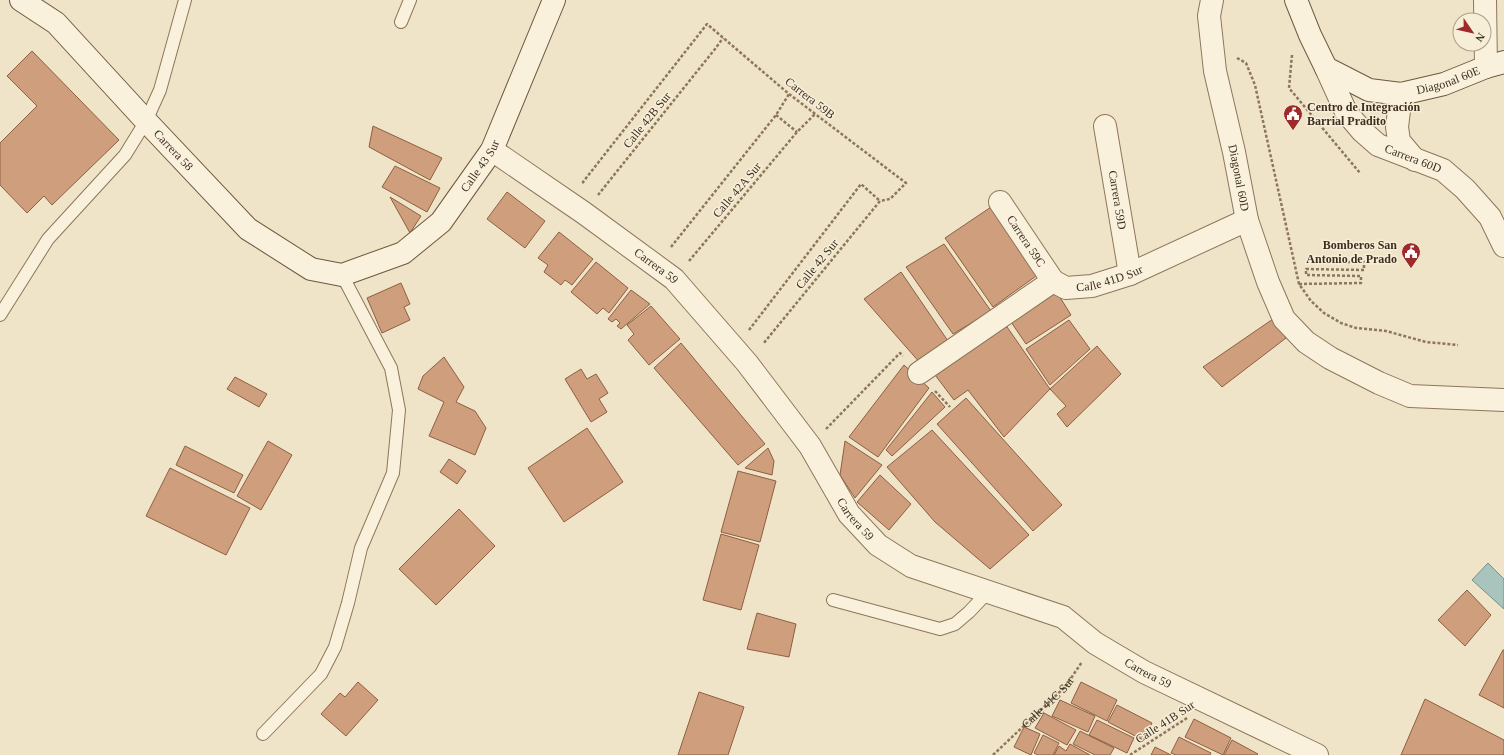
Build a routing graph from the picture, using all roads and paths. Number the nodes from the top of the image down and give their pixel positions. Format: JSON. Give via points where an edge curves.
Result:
{"nodes":[{"id":1,"x":21,"y":0,"type":"edge"},
{"id":2,"x":185,"y":0,"type":"edge"},
{"id":3,"x":410,"y":0,"type":"edge"},
{"id":4,"x":554,"y":0,"type":"edge"},
{"id":5,"x":1212,"y":0,"type":"edge"},
{"id":6,"x":1296,"y":0,"type":"edge"},
{"id":7,"x":1485,"y":0,"type":"edge"},
{"id":8,"x":401,"y":22,"type":"dead end"},
{"id":9,"x":707,"y":24,"type":"joint"},
{"id":10,"x":723,"y":38,"type":"junction"},
{"id":11,"x":1211,"y":45,"type":"junction"},
{"id":12,"x":1495,"y":64,"type":"edge"},
{"id":13,"x":1326,"y":68,"type":"junction"},
{"id":14,"x":789,"y":94,"type":"junction"},
{"id":15,"x":1401,"y":94,"type":"junction"},
{"id":16,"x":815,"y":114,"type":"junction"},
{"id":17,"x":776,"y":115,"type":"junction"},
{"id":18,"x":146,"y":121,"type":"junction"},
{"id":19,"x":1105,"y":126,"type":"dead end"},
{"id":20,"x":797,"y":132,"type":"junction"},
{"id":21,"x":492,"y":150,"type":"junction"},
{"id":22,"x":1416,"y":161,"type":"junction"},
{"id":23,"x":583,"y":182,"type":"dead end"},
{"id":24,"x":906,"y":183,"type":"joint"},
{"id":25,"x":880,"y":201,"type":"junction"},
{"id":26,"x":1000,"y":202,"type":"dead end"},
{"id":27,"x":584,"y":213,"type":"junction"},
{"id":28,"x":1247,"y":220,"type":"junction"},
{"id":29,"x":1504,"y":246,"type":"edge"},
{"id":30,"x":670,"y":249,"type":"dead end"},
{"id":31,"x":1308,"y":262,"type":"dead end"},
{"id":32,"x":1130,"y":274,"type":"junction"},
{"id":33,"x":342,"y":275,"type":"junction"},
{"id":34,"x":674,"y":279,"type":"junction"},
{"id":35,"x":1052,"y":281,"type":"junction"},
{"id":36,"x":1299,"y":284,"type":"junction"},
{"id":37,"x":0,"y":315,"type":"edge"},
{"id":38,"x":748,"y":331,"type":"dead end"},
{"id":39,"x":1458,"y":345,"type":"dead end"},
{"id":40,"x":900,"y":353,"type":"dead end"},
{"id":41,"x":747,"y":363,"type":"junction"},
{"id":42,"x":919,"y":373,"type":"dead end"},
{"id":43,"x":1504,"y":400,"type":"edge"},
{"id":44,"x":810,"y":446,"type":"junction"},
{"id":45,"x":988,"y":592,"type":"junction"},
{"id":46,"x":833,"y":600,"type":"dead end"},
{"id":47,"x":1095,"y":643,"type":"junction"},
{"id":48,"x":1209,"y":703,"type":"junction"},
{"id":49,"x":263,"y":734,"type":"dead end"},
{"id":50,"x":993,"y":755,"type":"edge"},
{"id":51,"x":1130,"y":755,"type":"edge"},
{"id":52,"x":1318,"y":755,"type":"edge"}],
"edges":[{"from":1,"to":18,"type":"street","name":"Carrera 58","via":[[56,23]]},
{"from":2,"to":18,"type":"lane","via":[[160,90]]},
{"from":3,"to":8,"type":"lane"},
{"from":4,"to":21,"type":"street","name":"Calle 43 Sur"},
{"from":5,"to":11,"type":"street","name":"Diagonal 60D"},
{"from":6,"to":13,"type":"street"},
{"from":7,"to":12,"type":"street"},
{"from":9,"to":10,"type":"path","name":"Carrera 59B"},
{"from":9,"to":23,"type":"path","name":"Calle 42B Sur"},
{"from":10,"to":14,"type":"path","name":"Carrera 59B"},
{"from":10,"to":27,"type":"path","name":"Calle 42B Sur"},
{"from":11,"to":28,"type":"street","name":"Diagonal 60D","via":[[1214,70]]},
{"from":11,"to":36,"type":"path","via":[[1246,63],[1255,85]]},
{"from":12,"to":15,"type":"street","name":"Diagonal 60E","via":[[1444,84]]},
{"from":13,"to":15,"type":"street","name":"Diagonal 60E","via":[[1369,90]]},
{"from":13,"to":22,"type":"street","name":"Carrera 60D","via":[[1346,112],[1362,131],[1378,145]]},
{"from":14,"to":16,"type":"path","name":"Carrera 59B"},
{"from":14,"to":17,"type":"path","name":"Calle 42A Sur"},
{"from":15,"to":22,"type":"street","via":[[1397,127],[1399,141]]},
{"from":16,"to":20,"type":"path","name":"Calle 42A Sur"},
{"from":16,"to":24,"type":"path","name":"Carrera 59B"},
{"from":17,"to":20,"type":"path"},
{"from":17,"to":30,"type":"path","name":"Calle 42A Sur"},
{"from":18,"to":33,"type":"street","name":"Carrera 58","via":[[248,229],[311,269]]},
{"from":18,"to":37,"type":"lane","via":[[125,155],[48,239]]},
{"from":19,"to":32,"type":"street","name":"Carrera 59D"},
{"from":20,"to":34,"type":"path","name":"Calle 42A Sur"},
{"from":21,"to":27,"type":"street","name":"Carrera 59"},
{"from":21,"to":33,"type":"street","name":"Calle 43 Sur","via":[[441,222],[403,253]]},
{"from":22,"to":29,"type":"street","name":"Carrera 60D","via":[[1443,170],[1465,189],[1490,217]]},
{"from":24,"to":25,"type":"path","name":"Calle 42 Sur","via":[[890,198]]},
{"from":25,"to":38,"type":"path","name":"Calle 42 Sur","via":[[861,184]]},
{"from":25,"to":41,"type":"path","name":"Calle 42 Sur"},
{"from":26,"to":35,"type":"street","name":"Carrera 59C"},
{"from":27,"to":34,"type":"street","name":"Carrera 59"},
{"from":28,"to":32,"type":"street","name":"Calle 41D Sur"},
{"from":28,"to":43,"type":"street","name":"Diagonal 60D","via":[[1268,282],[1284,319],[1306,342],[1330,358],[1410,396]]},
{"from":31,"to":36,"type":"path","via":[[1364,262],[1364,270],[1306,269],[1306,275],[1361,276],[1361,283]]},
{"from":32,"to":35,"type":"street","name":"Calle 41D Sur","via":[[1092,286],[1066,288]]},
{"from":33,"to":49,"type":"lane","via":[[391,368],[399,410],[394,473],[361,548],[336,647],[321,674]]},
{"from":34,"to":41,"type":"street","name":"Carrera 59"},
{"from":35,"to":42,"type":"street"},
{"from":36,"to":39,"type":"path","via":[[1311,301],[1341,323],[1356,328],[1386,331],[1426,342]]},
{"from":40,"to":44,"type":"path"},
{"from":41,"to":44,"type":"street","name":"Carrera 59"},
{"from":44,"to":45,"type":"street","name":"Carrera 59","via":[[850,514],[878,545],[911,566]]},
{"from":45,"to":46,"type":"lane","via":[[955,624],[940,630]]},
{"from":45,"to":47,"type":"street","name":"Carrera 59","via":[[1063,617]]},
{"from":47,"to":48,"type":"street","name":"Carrera 59","via":[[1144,672]]},
{"from":47,"to":50,"type":"path","name":"Calle 41C Sur","via":[[1065,687]]},
{"from":48,"to":51,"type":"path","name":"Calle 41B Sur"},
{"from":48,"to":52,"type":"street","name":"Carrera 59"}]}
